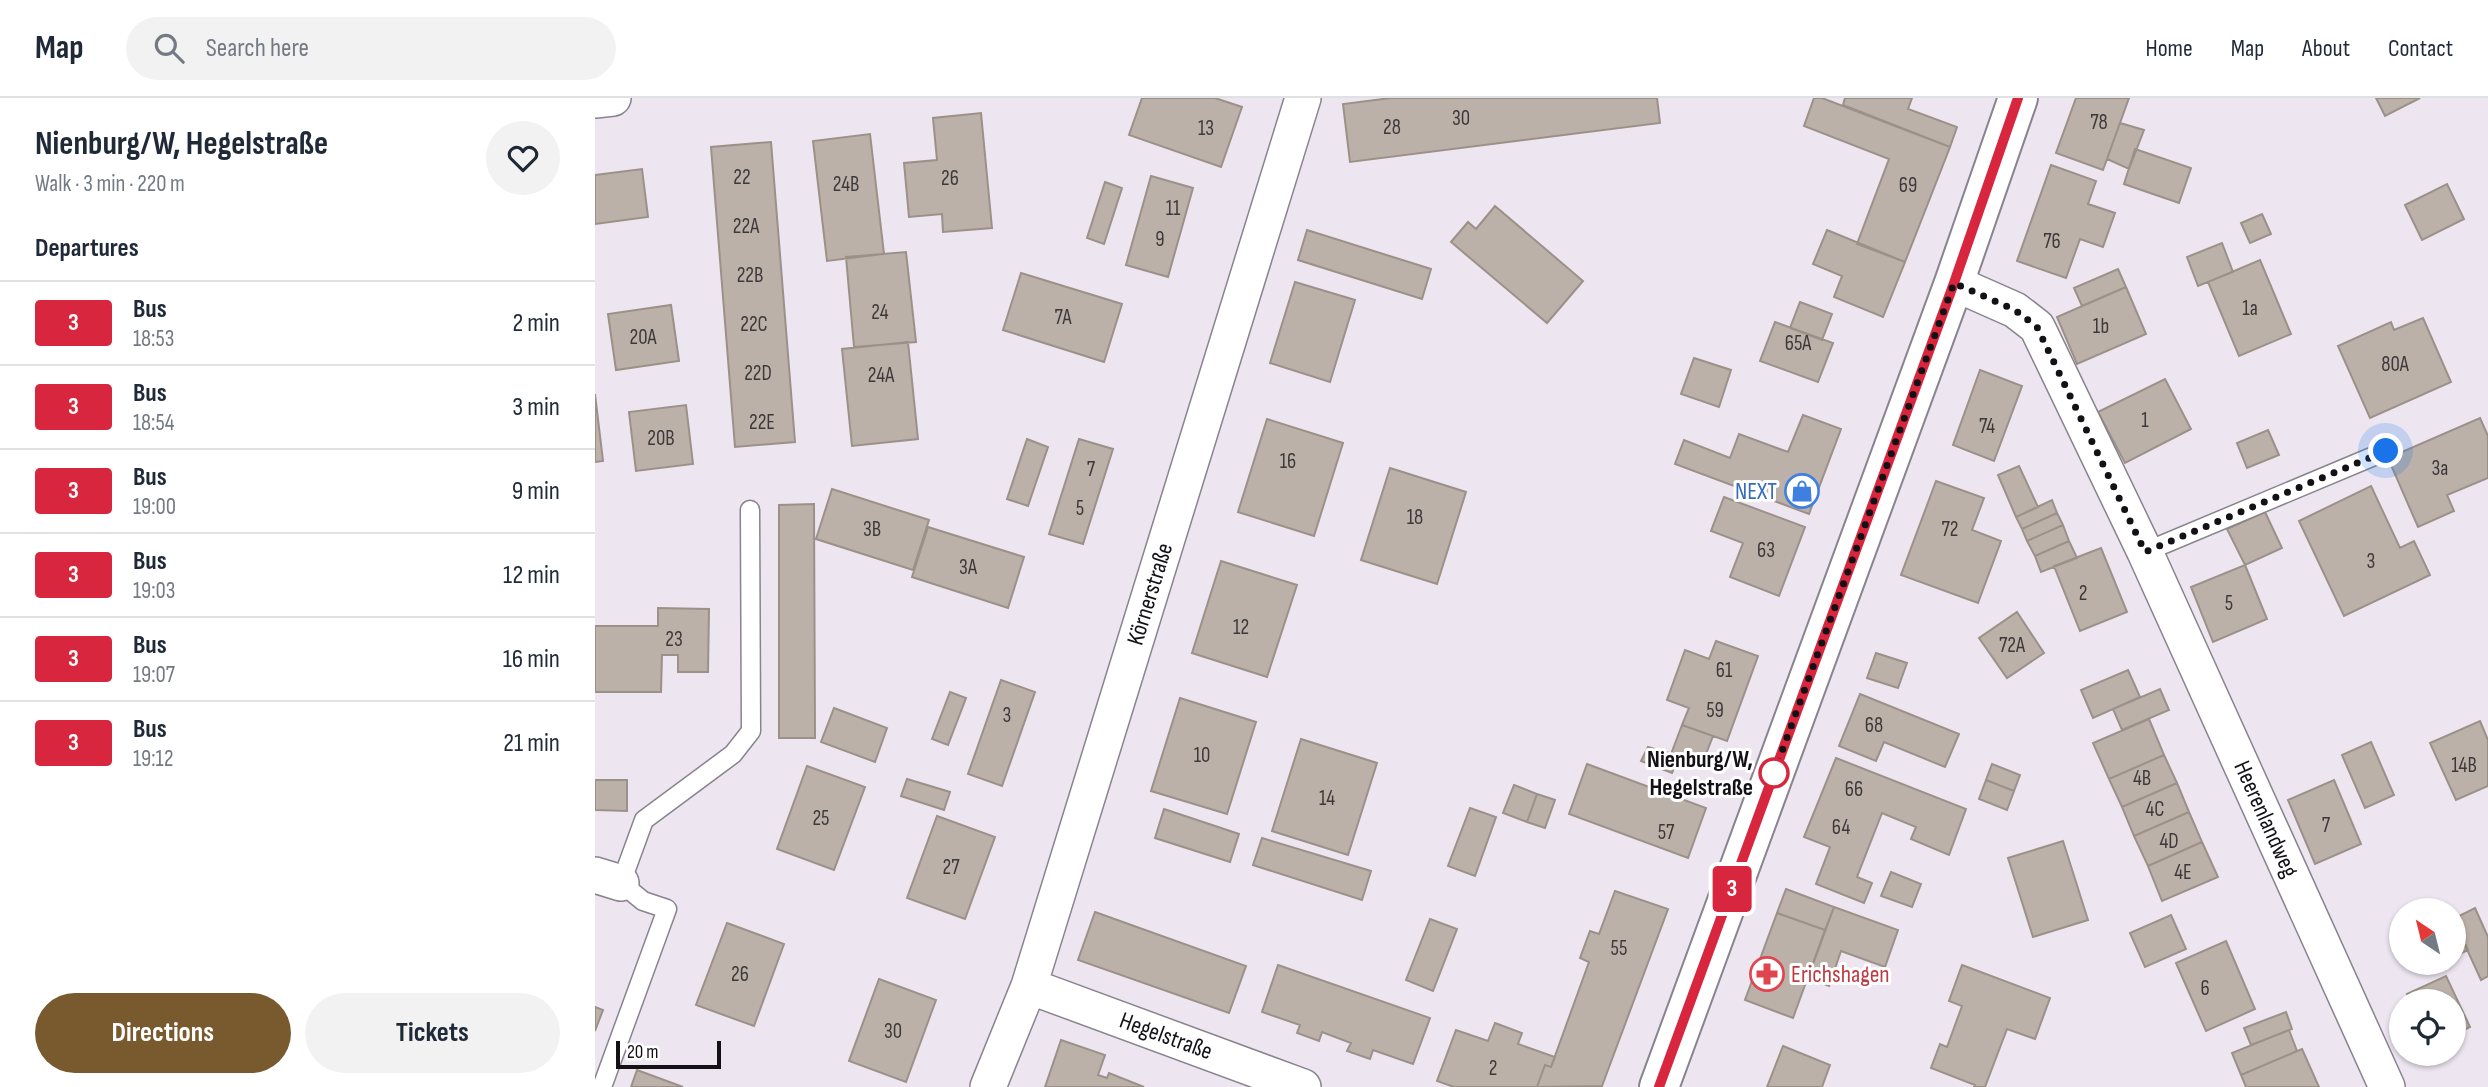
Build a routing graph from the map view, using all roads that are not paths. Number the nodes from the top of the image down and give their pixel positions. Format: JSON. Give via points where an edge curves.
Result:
{"nodes":[{"id":1,"x":613,"y":98,"type":"edge"},
{"id":2,"x":1303,"y":98,"type":"edge"},
{"id":3,"x":2018,"y":98,"type":"edge"},
{"id":4,"x":595,"y":100,"type":"edge"},
{"id":5,"x":1954,"y":283,"type":"junction"},
{"id":6,"x":2386,"y":451,"type":"dead end"},
{"id":7,"x":750,"y":510,"type":"dead end"},
{"id":8,"x":2145,"y":552,"type":"junction"},
{"id":9,"x":608,"y":879,"type":"edge"},
{"id":10,"x":1029,"y":986,"type":"junction"},
{"id":11,"x":602,"y":1087,"type":"edge"},
{"id":12,"x":988,"y":1087,"type":"edge"},
{"id":13,"x":1303,"y":1087,"type":"edge"},
{"id":14,"x":1660,"y":1087,"type":"edge"},
{"id":15,"x":2387,"y":1087,"type":"edge"}],
"edges":[{"from":1,"to":4,"type":"street"},
{"from":2,"to":10,"type":"street","name":"Körnerstraße"},
{"from":3,"to":5,"type":"main road"},
{"from":5,"to":8,"type":"street","name":"Heerenlandweg","via":[[2015,310],[2037,327]]},
{"from":5,"to":14,"type":"main road"},
{"from":6,"to":8,"type":"lane"},
{"from":7,"to":9,"type":"lane","via":[[751,731],[733,754],[644,820]]},
{"from":8,"to":15,"type":"street","name":"Heerenlandweg"},
{"from":9,"to":11,"type":"lane","via":[[643,901],[667,909]]},
{"from":10,"to":12,"type":"street","name":"Körnerstraße"},
{"from":10,"to":13,"type":"street","name":"Hegelstraße"}]}
